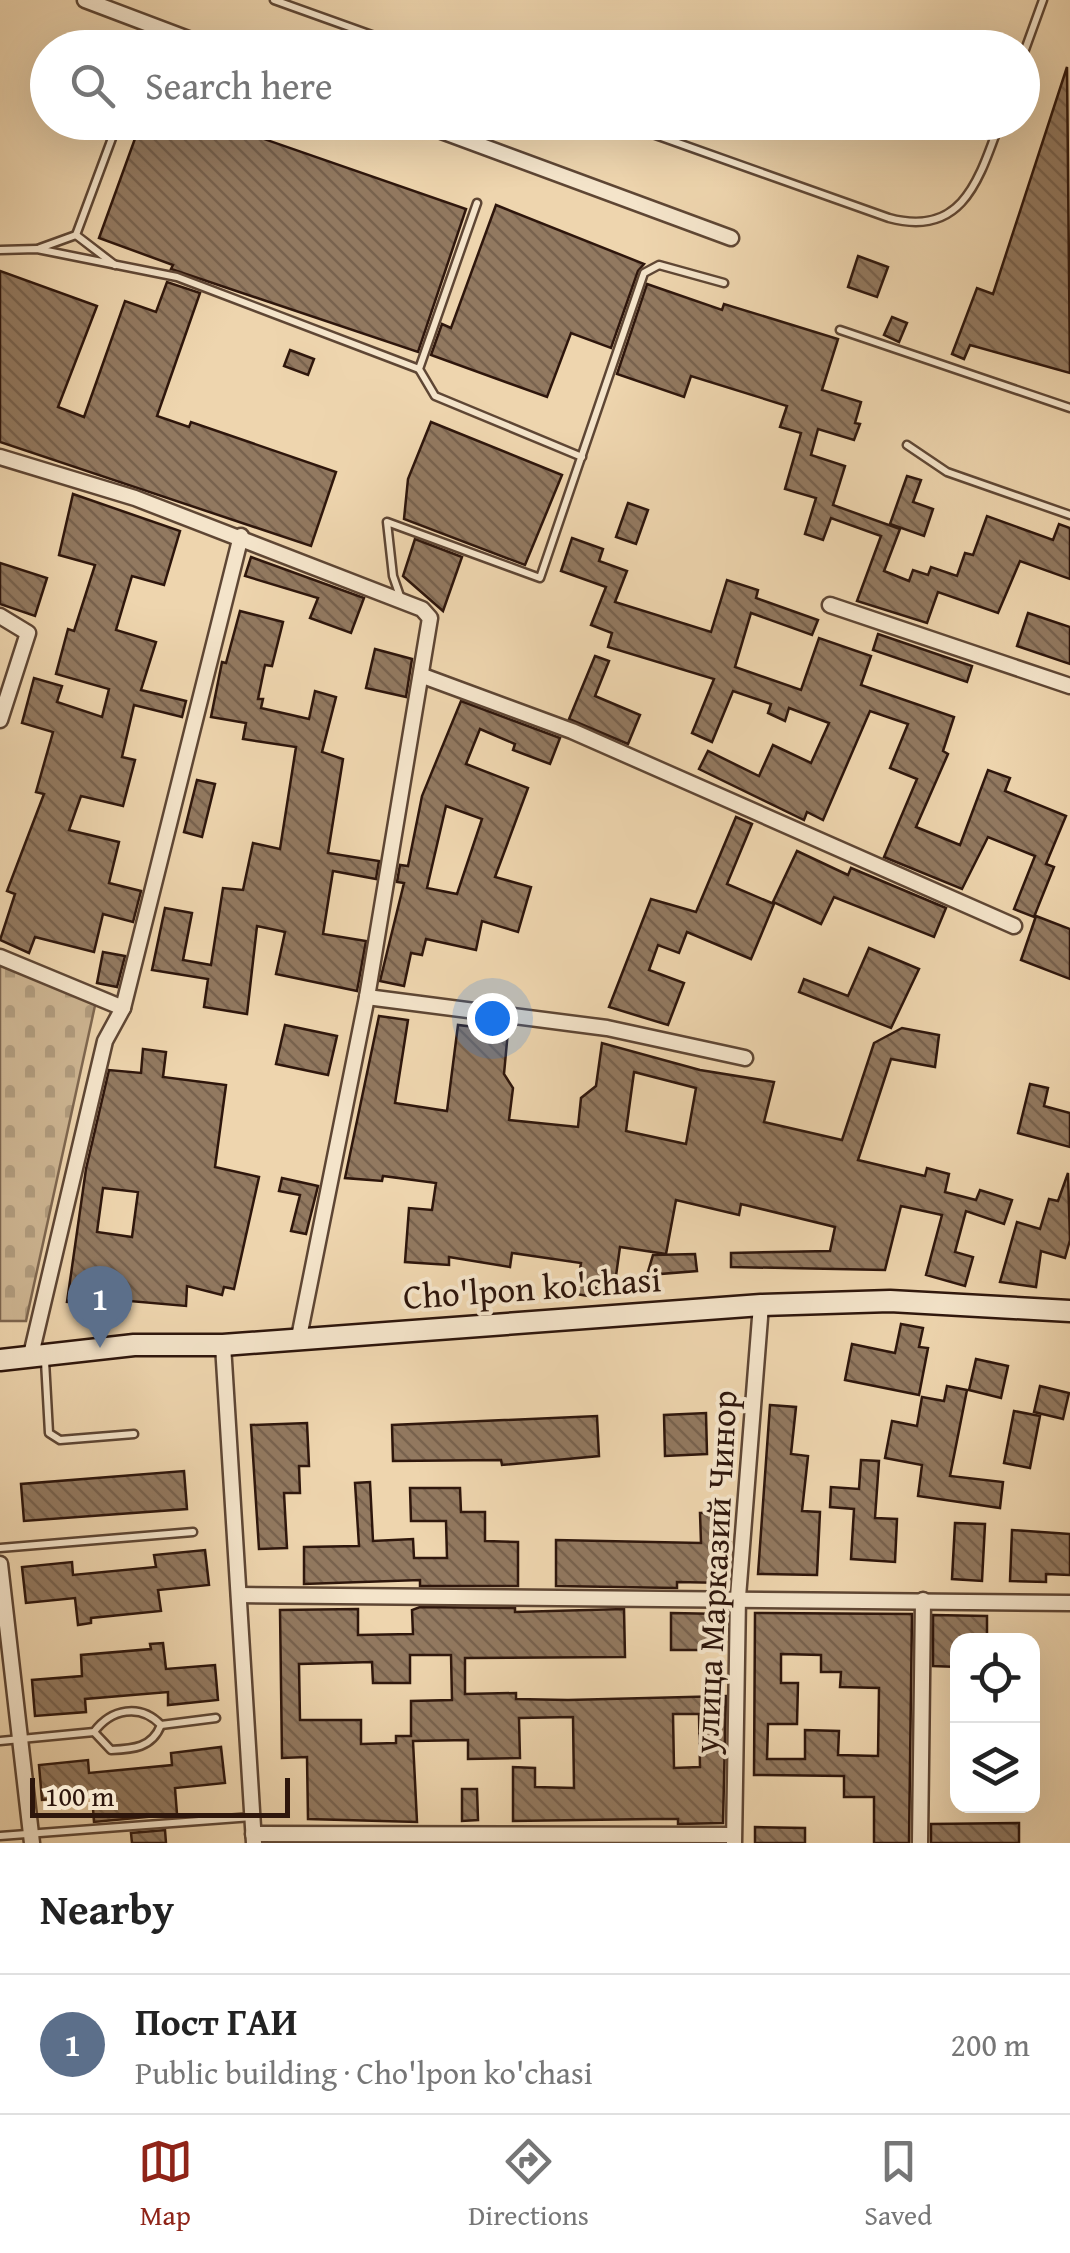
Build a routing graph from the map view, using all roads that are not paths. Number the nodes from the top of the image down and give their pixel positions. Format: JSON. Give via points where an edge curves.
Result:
{"nodes":[{"id":1,"x":85,"y":0,"type":"edge"},
{"id":2,"x":274,"y":0,"type":"edge"},
{"id":3,"x":1043,"y":0,"type":"edge"},
{"id":4,"x":164,"y":30,"type":"edge"},
{"id":5,"x":358,"y":30,"type":"edge"},
{"id":6,"x":1032,"y":30,"type":"edge"},
{"id":7,"x":111,"y":140,"type":"edge"},
{"id":8,"x":466,"y":140,"type":"edge"},
{"id":9,"x":670,"y":140,"type":"edge"},
{"id":10,"x":993,"y":140,"type":"edge"},
{"id":11,"x":477,"y":203,"type":"dead end"},
{"id":12,"x":76,"y":235,"type":"junction"},
{"id":13,"x":731,"y":238,"type":"dead end"},
{"id":14,"x":37,"y":248,"type":"junction"},
{"id":15,"x":0,"y":250,"type":"edge"},
{"id":16,"x":118,"y":268,"type":"junction"},
{"id":17,"x":724,"y":283,"type":"dead end"},
{"id":18,"x":840,"y":330,"type":"dead end"},
{"id":19,"x":419,"y":369,"type":"junction"},
{"id":20,"x":1070,"y":408,"type":"edge"},
{"id":21,"x":906,"y":445,"type":"dead end"},
{"id":22,"x":0,"y":456,"type":"edge"},
{"id":23,"x":582,"y":457,"type":"junction"},
{"id":24,"x":1070,"y":516,"type":"edge"},
{"id":25,"x":240,"y":536,"type":"junction"},
{"id":26,"x":402,"y":600,"type":"junction"},
{"id":27,"x":830,"y":604,"type":"dead end"},
{"id":28,"x":0,"y":616,"type":"edge"},
{"id":29,"x":423,"y":676,"type":"junction"},
{"id":30,"x":1070,"y":686,"type":"edge"},
{"id":31,"x":0,"y":720,"type":"edge"},
{"id":32,"x":1014,"y":926,"type":"dead end"},
{"id":33,"x":0,"y":957,"type":"edge"},
{"id":34,"x":366,"y":997,"type":"junction"},
{"id":35,"x":123,"y":1008,"type":"junction"},
{"id":36,"x":745,"y":1058,"type":"dead end"},
{"id":37,"x":761,"y":1305,"type":"junction"},
{"id":38,"x":1070,"y":1311,"type":"edge"},
{"id":39,"x":299,"y":1337,"type":"junction"},
{"id":40,"x":223,"y":1344,"type":"junction"},
{"id":41,"x":37,"y":1356,"type":"junction"},
{"id":42,"x":0,"y":1360,"type":"edge"},
{"id":43,"x":134,"y":1434,"type":"dead end"},
{"id":44,"x":193,"y":1532,"type":"dead end"},
{"id":45,"x":0,"y":1548,"type":"edge"},
{"id":46,"x":0,"y":1564,"type":"edge"},
{"id":47,"x":239,"y":1595,"type":"junction"},
{"id":48,"x":738,"y":1597,"type":"junction"},
{"id":49,"x":923,"y":1600,"type":"junction"},
{"id":50,"x":1070,"y":1603,"type":"edge"},
{"id":51,"x":216,"y":1718,"type":"dead end"},
{"id":52,"x":162,"y":1725,"type":"junction"},
{"id":53,"x":94,"y":1732,"type":"junction"},
{"id":54,"x":21,"y":1739,"type":"junction"},
{"id":55,"x":0,"y":1741,"type":"edge"},
{"id":56,"x":253,"y":1816,"type":"junction"},
{"id":57,"x":0,"y":1836,"type":"edge"},
{"id":58,"x":32,"y":1837,"type":"edge"},
{"id":59,"x":254,"y":1838,"type":"edge"},
{"id":60,"x":733,"y":1839,"type":"edge"},
{"id":61,"x":920,"y":1843,"type":"edge"}],
"edges":[{"from":1,"to":4,"type":"street"},
{"from":2,"to":5,"type":"lane"},
{"from":3,"to":6,"type":"lane"},
{"from":7,"to":12,"type":"lane"},
{"from":8,"to":13,"type":"street"},
{"from":9,"to":10,"type":"lane","via":[[889,218],[920,222],[962,204]]},
{"from":11,"to":19,"type":"lane"},
{"from":12,"to":14,"type":"lane"},
{"from":12,"to":16,"type":"lane"},
{"from":14,"to":15,"type":"lane"},
{"from":14,"to":16,"type":"lane"},
{"from":16,"to":19,"type":"lane","via":[[177,278]]},
{"from":17,"to":23,"type":"lane","via":[[658,265],[644,273]]},
{"from":18,"to":20,"type":"lane"},
{"from":19,"to":23,"type":"lane","via":[[434,396]]},
{"from":21,"to":24,"type":"lane","via":[[947,472]]},
{"from":22,"to":25,"type":"street"},
{"from":23,"to":26,"type":"lane","via":[[540,578],[387,522]]},
{"from":25,"to":26,"type":"street"},
{"from":25,"to":35,"type":"street"},
{"from":26,"to":29,"type":"street","via":[[430,618]]},
{"from":27,"to":30,"type":"street"},
{"from":28,"to":31,"type":"street","via":[[28,632]]},
{"from":29,"to":32,"type":"street","via":[[572,731]]},
{"from":29,"to":34,"type":"street"},
{"from":33,"to":35,"type":"street"},
{"from":34,"to":36,"type":"street","via":[[606,1028]]},
{"from":34,"to":39,"type":"street"},
{"from":35,"to":41,"type":"street","via":[[105,1041]]},
{"from":37,"to":38,"type":"main road","name":"Cho'lpon ko'chasi","via":[[890,1301]]},
{"from":37,"to":39,"type":"main road","name":"Cho'lpon ko'chasi"},
{"from":37,"to":48,"type":"street","name":"улица Марказий Чинор"},
{"from":39,"to":40,"type":"main road","name":"Cho'lpon ko'chasi"},
{"from":40,"to":41,"type":"main road","name":"Cho'lpon ko'chasi"},
{"from":40,"to":47,"type":"street"},
{"from":41,"to":42,"type":"main road","name":"Cho'lpon ko'chasi"},
{"from":41,"to":43,"type":"lane","via":[[50,1433],[60,1440]]},
{"from":44,"to":45,"type":"lane"},
{"from":46,"to":54,"type":"street"},
{"from":47,"to":48,"type":"street"},
{"from":47,"to":56,"type":"street"},
{"from":48,"to":49,"type":"street"},
{"from":48,"to":60,"type":"street","name":"улица Марказий Чинор"},
{"from":49,"to":50,"type":"street"},
{"from":49,"to":61,"type":"street"},
{"from":51,"to":52,"type":"lane"},
{"from":52,"to":53,"type":"lane","via":[[151,1714],[131,1710],[104,1718]]},
{"from":52,"to":53,"type":"lane","via":[[156,1738],[134,1750],[111,1750]]},
{"from":53,"to":54,"type":"lane"},
{"from":54,"to":55,"type":"lane"},
{"from":54,"to":58,"type":"street"},
{"from":56,"to":58,"type":"lane"},
{"from":56,"to":59,"type":"street"},
{"from":57,"to":58,"type":"lane"},
{"from":59,"to":60,"type":"street"}]}
